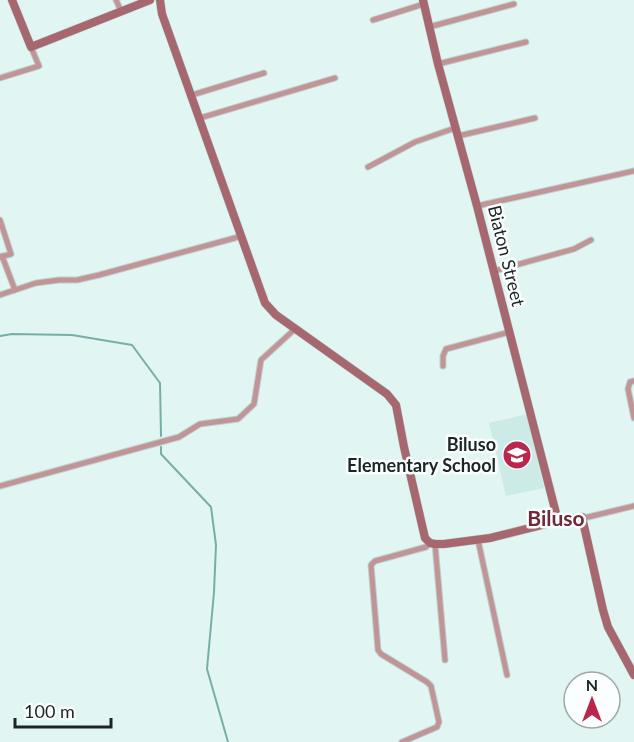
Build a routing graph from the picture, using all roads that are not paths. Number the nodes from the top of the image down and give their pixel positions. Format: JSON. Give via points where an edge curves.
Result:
{"nodes":[{"id":1,"x":12,"y":0,"type":"edge"},
{"id":2,"x":116,"y":0,"type":"edge"},
{"id":3,"x":156,"y":0,"type":"edge"},
{"id":4,"x":423,"y":2,"type":"edge"},
{"id":5,"x":514,"y":4,"type":"dead end"},
{"id":6,"x":121,"y":11,"type":"junction"},
{"id":7,"x":373,"y":20,"type":"dead end"},
{"id":8,"x":429,"y":27,"type":"junction"},
{"id":9,"x":526,"y":42,"type":"dead end"},
{"id":10,"x":31,"y":46,"type":"junction"},
{"id":11,"x":438,"y":64,"type":"junction"},
{"id":12,"x":264,"y":73,"type":"dead end"},
{"id":13,"x":0,"y":78,"type":"edge"},
{"id":14,"x":335,"y":78,"type":"dead end"},
{"id":15,"x":192,"y":95,"type":"junction"},
{"id":16,"x":200,"y":118,"type":"junction"},
{"id":17,"x":535,"y":118,"type":"dead end"},
{"id":18,"x":457,"y":132,"type":"junction"},
{"id":19,"x":368,"y":167,"type":"dead end"},
{"id":20,"x":634,"y":171,"type":"edge"},
{"id":21,"x":477,"y":206,"type":"junction"},
{"id":22,"x":0,"y":220,"type":"edge"},
{"id":23,"x":242,"y":236,"type":"junction"},
{"id":24,"x":591,"y":240,"type":"dead end"},
{"id":25,"x":1,"y":256,"type":"edge"},
{"id":26,"x":494,"y":271,"type":"junction"},
{"id":27,"x":15,"y":290,"type":"junction"},
{"id":28,"x":0,"y":295,"type":"edge"},
{"id":29,"x":296,"y":328,"type":"junction"},
{"id":30,"x":510,"y":332,"type":"junction"},
{"id":31,"x":443,"y":366,"type":"dead end"},
{"id":32,"x":634,"y":381,"type":"edge"},
{"id":33,"x":634,"y":418,"type":"edge"},
{"id":34,"x":0,"y":486,"type":"edge"},
{"id":35,"x":634,"y":506,"type":"edge"},
{"id":36,"x":584,"y":518,"type":"junction"},
{"id":37,"x":558,"y":521,"type":"junction"},
{"id":38,"x":478,"y":540,"type":"junction"},
{"id":39,"x":433,"y":543,"type":"junction"},
{"id":40,"x":445,"y":660,"type":"dead end"},
{"id":41,"x":507,"y":675,"type":"dead end"},
{"id":42,"x":634,"y":675,"type":"edge"},
{"id":43,"x":402,"y":742,"type":"edge"}],
"edges":[{"from":1,"to":10,"type":"street"},
{"from":2,"to":6,"type":"street"},
{"from":3,"to":6,"type":"street"},
{"from":3,"to":15,"type":"street"},
{"from":4,"to":7,"type":"street"},
{"from":4,"to":8,"type":"street","name":"Biaton Street"},
{"from":5,"to":8,"type":"street"},
{"from":6,"to":10,"type":"street"},
{"from":8,"to":11,"type":"street","name":"Biaton Street"},
{"from":9,"to":11,"type":"street"},
{"from":10,"to":13,"type":"street","via":[[39,66]]},
{"from":11,"to":18,"type":"street","name":"Biaton Street"},
{"from":12,"to":15,"type":"street"},
{"from":14,"to":16,"type":"street"},
{"from":15,"to":16,"type":"street"},
{"from":16,"to":23,"type":"street"},
{"from":17,"to":18,"type":"street"},
{"from":18,"to":19,"type":"street","via":[[415,142]]},
{"from":18,"to":21,"type":"street","name":"Biaton Street"},
{"from":20,"to":21,"type":"street"},
{"from":21,"to":26,"type":"street","name":"Biaton Street"},
{"from":22,"to":25,"type":"street","via":[[11,254]]},
{"from":23,"to":27,"type":"street","via":[[99,275],[36,283]]},
{"from":23,"to":29,"type":"street","via":[[265,303]]},
{"from":24,"to":26,"type":"street","via":[[574,249]]},
{"from":25,"to":27,"type":"street"},
{"from":26,"to":30,"type":"street","name":"Biaton Street"},
{"from":27,"to":28,"type":"street"},
{"from":29,"to":34,"type":"street","via":[[261,360],[254,404],[238,419],[200,424],[178,437]]},
{"from":29,"to":39,"type":"street","via":[[393,400],[425,538]]},
{"from":30,"to":31,"type":"street","via":[[446,349]]},
{"from":30,"to":37,"type":"street","name":"Biaton Street"},
{"from":32,"to":33,"type":"street","via":[[628,389]]},
{"from":35,"to":36,"type":"street"},
{"from":36,"to":37,"type":"street"},
{"from":36,"to":42,"type":"street","via":[[608,627]]},
{"from":37,"to":38,"type":"street"},
{"from":38,"to":39,"type":"street"},
{"from":38,"to":41,"type":"street"},
{"from":39,"to":40,"type":"street"},
{"from":39,"to":43,"type":"street","via":[[371,565],[378,650],[431,686],[439,722],[437,727]]}]}
